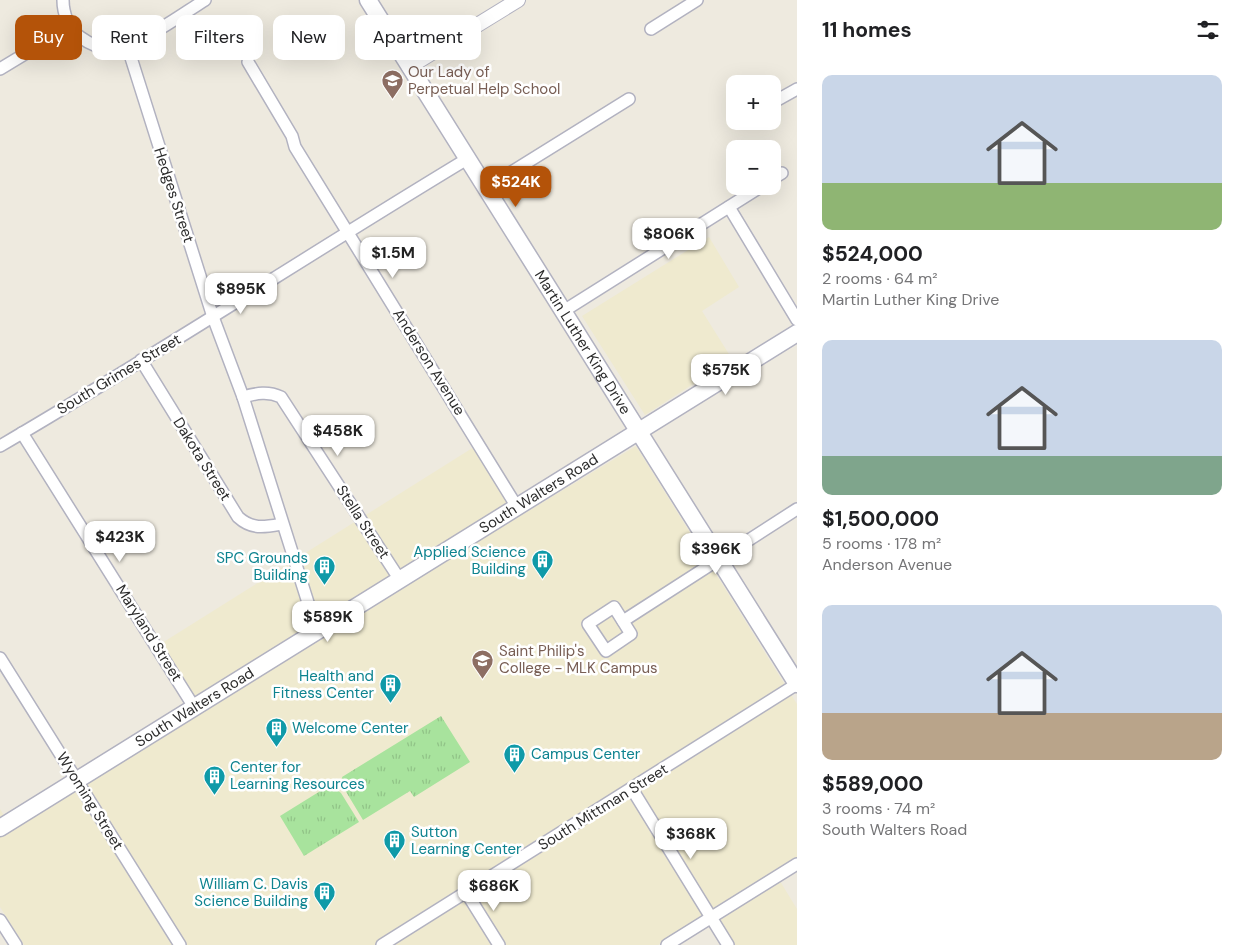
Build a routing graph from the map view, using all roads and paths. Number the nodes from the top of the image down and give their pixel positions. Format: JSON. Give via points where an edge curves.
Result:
{"nodes":[{"id":1,"x":63,"y":0,"type":"edge"},
{"id":2,"x":206,"y":0,"type":"edge"},
{"id":3,"x":368,"y":0,"type":"edge"},
{"id":4,"x":518,"y":0,"type":"edge"},
{"id":5,"x":697,"y":0,"type":"edge"},
{"id":6,"x":66,"y":15,"type":"edge"},
{"id":7,"x":166,"y":23,"type":"edge"},
{"id":8,"x":651,"y":29,"type":"dead end"},
{"id":9,"x":15,"y":60,"type":"edge"},
{"id":10,"x":132,"y":60,"type":"edge"},
{"id":11,"x":248,"y":62,"type":"dead end"},
{"id":12,"x":409,"y":67,"type":"junction"},
{"id":13,"x":0,"y":69,"type":"edge"},
{"id":14,"x":797,"y":89,"type":"edge"},
{"id":15,"x":629,"y":99,"type":"dead end"},
{"id":16,"x":781,"y":99,"type":"edge"},
{"id":17,"x":467,"y":159,"type":"junction"},
{"id":18,"x":486,"y":188,"type":"junction"},
{"id":19,"x":748,"y":195,"type":"edge"},
{"id":20,"x":729,"y":207,"type":"junction"},
{"id":21,"x":348,"y":231,"type":"junction"},
{"id":22,"x":562,"y":312,"type":"junction"},
{"id":23,"x":213,"y":317,"type":"junction"},
{"id":24,"x":797,"y":320,"type":"edge"},
{"id":25,"x":797,"y":333,"type":"edge"},
{"id":26,"x":141,"y":360,"type":"junction"},
{"id":27,"x":243,"y":397,"type":"junction"},
{"id":28,"x":639,"y":432,"type":"junction"},
{"id":29,"x":22,"y":433,"type":"junction"},
{"id":30,"x":0,"y":446,"type":"edge"},
{"id":31,"x":518,"y":507,"type":"junction"},
{"id":32,"x":797,"y":509,"type":"edge"},
{"id":33,"x":282,"y":524,"type":"junction"},
{"id":34,"x":718,"y":558,"type":"junction"},
{"id":35,"x":400,"y":580,"type":"junction"},
{"id":36,"x":623,"y":621,"type":"dead end"},
{"id":37,"x":317,"y":632,"type":"junction"},
{"id":38,"x":0,"y":658,"type":"edge"},
{"id":39,"x":797,"y":684,"type":"edge"},
{"id":40,"x":194,"y":707,"type":"junction"},
{"id":41,"x":76,"y":780,"type":"junction"},
{"id":42,"x":632,"y":789,"type":"junction"},
{"id":43,"x":0,"y":828,"type":"edge"},
{"id":44,"x":797,"y":864,"type":"edge"},
{"id":45,"x":466,"y":892,"type":"junction"},
{"id":46,"x":711,"y":918,"type":"junction"},
{"id":47,"x":0,"y":920,"type":"edge"},
{"id":48,"x":16,"y":945,"type":"edge"},
{"id":49,"x":180,"y":945,"type":"edge"},
{"id":50,"x":382,"y":945,"type":"edge"},
{"id":51,"x":499,"y":945,"type":"edge"},
{"id":52,"x":668,"y":945,"type":"edge"},
{"id":53,"x":728,"y":945,"type":"edge"}],
"edges":[{"from":1,"to":6,"type":"street"},
{"from":2,"to":7,"type":"street"},
{"from":3,"to":12,"type":"main road","name":"Martin Luther King Drive"},
{"from":4,"to":12,"type":"street"},
{"from":5,"to":8,"type":"street"},
{"from":9,"to":13,"type":"street"},
{"from":10,"to":23,"type":"street","name":"Hedges Street"},
{"from":11,"to":21,"type":"street","name":"Anderson Avenue","via":[[292,136],[295,147]]},
{"from":12,"to":17,"type":"main road","name":"Martin Luther King Drive"},
{"from":14,"to":16,"type":"street"},
{"from":15,"to":18,"type":"street"},
{"from":17,"to":18,"type":"main road","name":"Martin Luther King Drive"},
{"from":17,"to":21,"type":"street","name":"South Grimes Street"},
{"from":18,"to":22,"type":"main road","name":"Martin Luther King Drive"},
{"from":19,"to":20,"type":"street"},
{"from":20,"to":22,"type":"street"},
{"from":20,"to":24,"type":"street"},
{"from":21,"to":23,"type":"street","name":"South Grimes Street"},
{"from":21,"to":31,"type":"street","name":"Anderson Avenue"},
{"from":22,"to":28,"type":"main road","name":"Martin Luther King Drive"},
{"from":23,"to":26,"type":"street","name":"South Grimes Street"},
{"from":23,"to":27,"type":"street","name":"Hedges Street"},
{"from":25,"to":28,"type":"main road","name":"South Walters Road"},
{"from":26,"to":29,"type":"street","name":"South Grimes Street"},
{"from":26,"to":33,"type":"street","name":"Dakota Street","via":[[238,517],[257,527]]},
{"from":27,"to":33,"type":"street","name":"Hedges Street"},
{"from":27,"to":35,"type":"street","name":"Stella Street","via":[[272,393],[282,397]]},
{"from":28,"to":31,"type":"main road","name":"South Walters Road"},
{"from":28,"to":34,"type":"main road","name":"Martin Luther King Drive"},
{"from":29,"to":30,"type":"street","name":"South Grimes Street"},
{"from":29,"to":40,"type":"street","name":"Maryland Street"},
{"from":31,"to":35,"type":"main road","name":"South Walters Road"},
{"from":32,"to":34,"type":"street"},
{"from":33,"to":37,"type":"street","name":"Hedges Street"},
{"from":34,"to":36,"type":"street"},
{"from":34,"to":39,"type":"main road","name":"Martin Luther King Drive"},
{"from":35,"to":37,"type":"main road","name":"South Walters Road"},
{"from":37,"to":40,"type":"main road","name":"South Walters Road"},
{"from":38,"to":41,"type":"street","name":"Wyoming Street"},
{"from":39,"to":42,"type":"street","name":"South Mittman Street"},
{"from":40,"to":41,"type":"main road","name":"South Walters Road"},
{"from":41,"to":43,"type":"main road","name":"South Walters Road"},
{"from":41,"to":49,"type":"street","name":"Wyoming Street"},
{"from":42,"to":45,"type":"street","name":"South Mittman Street"},
{"from":42,"to":46,"type":"street"},
{"from":44,"to":46,"type":"street"},
{"from":45,"to":50,"type":"street","name":"South Mittman Street"},
{"from":45,"to":51,"type":"street"},
{"from":46,"to":52,"type":"street"},
{"from":46,"to":53,"type":"street"},
{"from":47,"to":48,"type":"street"}]}
